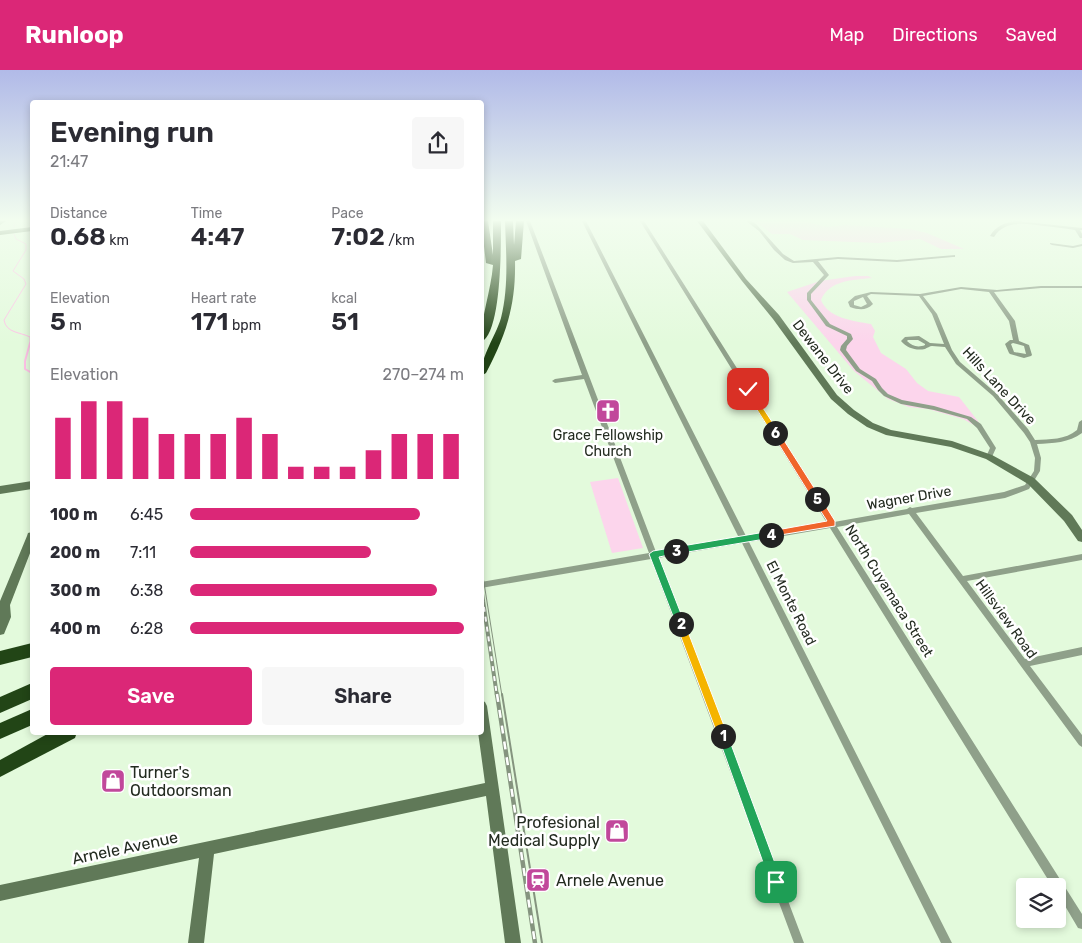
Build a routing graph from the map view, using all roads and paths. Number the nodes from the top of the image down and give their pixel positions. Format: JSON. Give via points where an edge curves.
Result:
{"nodes":[{"id":1,"x":490,"y":262,"type":"edge"},
{"id":2,"x":498,"y":262,"type":"edge"},
{"id":3,"x":510,"y":262,"type":"edge"},
{"id":4,"x":516,"y":262,"type":"edge"},
{"id":5,"x":543,"y":262,"type":"edge"},
{"id":6,"x":605,"y":262,"type":"edge"},
{"id":7,"x":668,"y":262,"type":"edge"},
{"id":8,"x":730,"y":262,"type":"edge"},
{"id":9,"x":816,"y":262,"type":"edge"},
{"id":10,"x":511,"y":280,"type":"junction"},
{"id":11,"x":1082,"y":288,"type":"edge"},
{"id":12,"x":990,"y":290,"type":"junction"},
{"id":13,"x":864,"y":295,"type":"dead end"},
{"id":14,"x":920,"y":295,"type":"junction"},
{"id":15,"x":495,"y":300,"type":"junction"},
{"id":16,"x":484,"y":331,"type":"edge"},
{"id":17,"x":1016,"y":341,"type":"dead end"},
{"id":18,"x":928,"y":344,"type":"dead end"},
{"id":19,"x":948,"y":346,"type":"junction"},
{"id":20,"x":484,"y":367,"type":"edge"},
{"id":21,"x":586,"y":377,"type":"junction"},
{"id":22,"x":555,"y":380,"type":"dead end"},
{"id":23,"x":1082,"y":422,"type":"edge"},
{"id":24,"x":1080,"y":435,"type":"edge"},
{"id":25,"x":1033,"y":442,"type":"junction"},
{"id":26,"x":989,"y":457,"type":"junction"},
{"id":27,"x":1031,"y":481,"type":"junction"},
{"id":28,"x":30,"y":485,"type":"edge"},
{"id":29,"x":0,"y":490,"type":"edge"},
{"id":30,"x":910,"y":510,"type":"junction"},
{"id":31,"x":832,"y":523,"type":"junction"},
{"id":32,"x":1082,"y":538,"type":"edge"},
{"id":33,"x":746,"y":539,"type":"junction"},
{"id":34,"x":30,"y":541,"type":"edge"},
{"id":35,"x":653,"y":554,"type":"junction"},
{"id":36,"x":1082,"y":557,"type":"edge"},
{"id":37,"x":962,"y":580,"type":"junction"},
{"id":38,"x":484,"y":583,"type":"edge"},
{"id":39,"x":2,"y":607,"type":"edge"},
{"id":40,"x":0,"y":630,"type":"edge"},
{"id":41,"x":30,"y":650,"type":"edge"},
{"id":42,"x":1082,"y":651,"type":"edge"},
{"id":43,"x":0,"y":658,"type":"edge"},
{"id":44,"x":1024,"y":663,"type":"junction"},
{"id":45,"x":30,"y":692,"type":"edge"},
{"id":46,"x":0,"y":706,"type":"edge"},
{"id":47,"x":30,"y":718,"type":"edge"},
{"id":48,"x":484,"y":728,"type":"edge"},
{"id":49,"x":0,"y":731,"type":"edge"},
{"id":50,"x":63,"y":735,"type":"edge"},
{"id":51,"x":1082,"y":742,"type":"edge"},
{"id":52,"x":0,"y":769,"type":"edge"},
{"id":53,"x":492,"y":788,"type":"junction"},
{"id":54,"x":208,"y":848,"type":"junction"},
{"id":55,"x":0,"y":893,"type":"edge"},
{"id":56,"x":1082,"y":924,"type":"edge"},
{"id":57,"x":196,"y":943,"type":"edge"},
{"id":58,"x":513,"y":943,"type":"edge"},
{"id":59,"x":799,"y":943,"type":"edge"},
{"id":60,"x":948,"y":943,"type":"edge"}],
"edges":[{"from":1,"to":15,"type":"highway"},
{"from":2,"to":15,"type":"highway"},
{"from":3,"to":10,"type":"highway"},
{"from":4,"to":10,"type":"highway"},
{"from":5,"to":21,"type":"street"},
{"from":6,"to":33,"type":"street","name":"El Monte Road"},
{"from":7,"to":31,"type":"street","name":"North Cuyamaca Street"},
{"from":8,"to":26,"type":"street","name":"Dewane Drive","via":[[776,317],[832,394],[851,412],[870,425],[890,432],[952,444]]},
{"from":9,"to":26,"type":"street","via":[[827,275],[809,294],[809,300],[828,326],[849,335],[843,350],[854,366],[895,400],[956,414],[975,422],[993,448]]},
{"from":10,"to":20,"type":"highway","via":[[500,333]]},
{"from":11,"to":12,"type":"street"},
{"from":12,"to":14,"type":"street","via":[[961,288]]},
{"from":12,"to":17,"type":"street","via":[[1012,321]]},
{"from":13,"to":14,"type":"street"},
{"from":14,"to":19,"type":"street","name":"Hills Lane Drive","via":[[934,314]]},
{"from":15,"to":16,"type":"highway"},
{"from":18,"to":19,"type":"street"},
{"from":19,"to":25,"type":"street","name":"Hills Lane Drive","via":[[958,362],[1004,405]]},
{"from":21,"to":22,"type":"street"},
{"from":21,"to":35,"type":"street"},
{"from":23,"to":24,"type":"street"},
{"from":24,"to":25,"type":"street","via":[[1061,441]]},
{"from":25,"to":27,"type":"street","via":[[1038,463]]},
{"from":26,"to":27,"type":"street","name":"Dewane Drive"},
{"from":27,"to":30,"type":"street","name":"Wagner Drive","via":[[1027,487],[1005,495]]},
{"from":27,"to":32,"type":"street","name":"Dewane Drive","via":[[1068,518]]},
{"from":28,"to":29,"type":"street"},
{"from":30,"to":31,"type":"street","name":"Wagner Drive"},
{"from":30,"to":37,"type":"street","name":"Hillsview Road"},
{"from":31,"to":33,"type":"street","name":"Wagner Drive"},
{"from":31,"to":56,"type":"street","name":"North Cuyamaca Street"},
{"from":33,"to":35,"type":"street","name":"Wagner Drive"},
{"from":33,"to":60,"type":"street","name":"El Monte Road"},
{"from":34,"to":39,"type":"street"},
{"from":35,"to":38,"type":"street","name":"Wagner Drive"},
{"from":35,"to":59,"type":"street"},
{"from":36,"to":37,"type":"street"},
{"from":37,"to":44,"type":"street","name":"Hillsview Road"},
{"from":39,"to":40,"type":"street","via":[[5,617]]},
{"from":41,"to":43,"type":"highway"},
{"from":42,"to":44,"type":"street"},
{"from":44,"to":51,"type":"street","name":"Hillsview Road"},
{"from":45,"to":46,"type":"highway"},
{"from":47,"to":49,"type":"highway"},
{"from":48,"to":53,"type":"street"},
{"from":50,"to":52,"type":"highway"},
{"from":53,"to":54,"type":"street","name":"Arnele Avenue"},
{"from":53,"to":58,"type":"street"},
{"from":54,"to":55,"type":"street","name":"Arnele Avenue"},
{"from":54,"to":57,"type":"street"}]}
